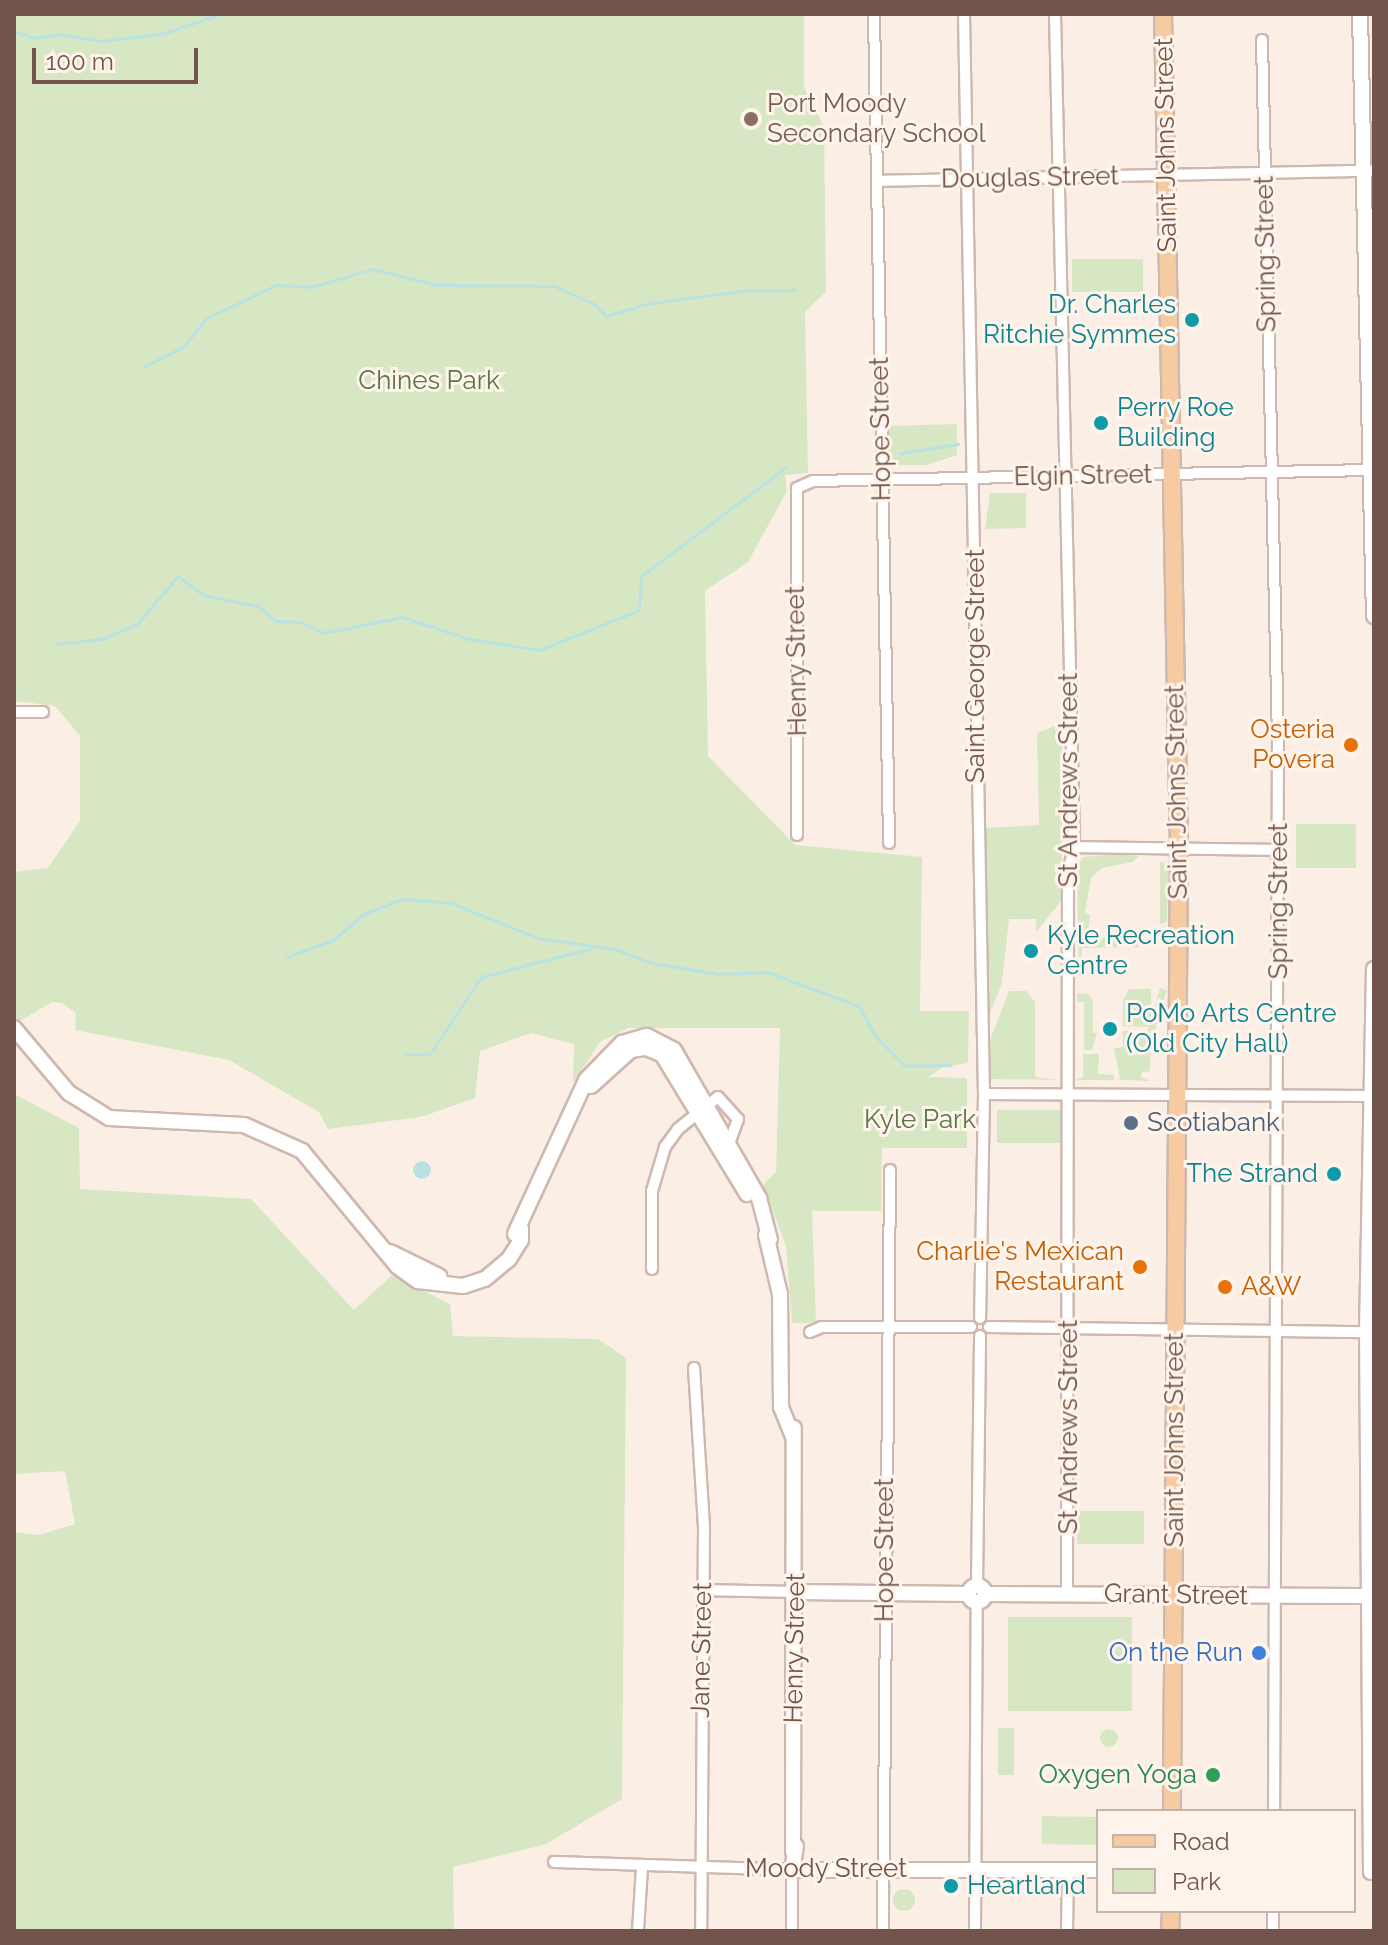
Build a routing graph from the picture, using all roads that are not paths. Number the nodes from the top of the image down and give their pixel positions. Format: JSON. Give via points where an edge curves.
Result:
{"nodes":[{"id":1,"x":874,"y":14,"type":"edge"},
{"id":2,"x":964,"y":14,"type":"edge"},
{"id":3,"x":1055,"y":14,"type":"edge"},
{"id":4,"x":1163,"y":14,"type":"edge"},
{"id":5,"x":1360,"y":14,"type":"edge"},
{"id":6,"x":1262,"y":40,"type":"dead end"},
{"id":7,"x":1369,"y":171,"type":"edge"},
{"id":8,"x":1264,"y":173,"type":"junction"},
{"id":9,"x":1059,"y":176,"type":"junction"},
{"id":10,"x":1166,"y":176,"type":"junction"},
{"id":11,"x":967,"y":179,"type":"junction"},
{"id":12,"x":877,"y":181,"type":"junction"},
{"id":13,"x":1370,"y":470,"type":"junction"},
{"id":14,"x":1272,"y":473,"type":"junction"},
{"id":15,"x":1172,"y":475,"type":"junction"},
{"id":16,"x":1066,"y":477,"type":"junction"},
{"id":17,"x":974,"y":478,"type":"junction"},
{"id":18,"x":882,"y":479,"type":"junction"},
{"id":19,"x":797,"y":488,"type":"joint"},
{"id":20,"x":1374,"y":616,"type":"edge"},
{"id":21,"x":14,"y":712,"type":"edge"},
{"id":22,"x":43,"y":712,"type":"dead end"},
{"id":23,"x":797,"y":835,"type":"dead end"},
{"id":24,"x":889,"y":843,"type":"dead end"},
{"id":25,"x":1074,"y":847,"type":"junction"},
{"id":26,"x":1179,"y":849,"type":"junction"},
{"id":27,"x":1279,"y":850,"type":"junction"},
{"id":28,"x":1374,"y":969,"type":"edge"},
{"id":29,"x":14,"y":1028,"type":"edge"},
{"id":30,"x":1069,"y":1093,"type":"junction"},
{"id":31,"x":984,"y":1094,"type":"junction"},
{"id":32,"x":1176,"y":1095,"type":"junction"},
{"id":33,"x":1279,"y":1096,"type":"junction"},
{"id":34,"x":1370,"y":1096,"type":"junction"},
{"id":35,"x":702,"y":1108,"type":"junction"},
{"id":36,"x":729,"y":1144,"type":"junction"},
{"id":37,"x":890,"y":1170,"type":"dead end"},
{"id":38,"x":770,"y":1240,"type":"junction"},
{"id":39,"x":652,"y":1269,"type":"dead end"},
{"id":40,"x":980,"y":1318,"type":"junction"},
{"id":41,"x":971,"y":1327,"type":"junction"},
{"id":42,"x":989,"y":1327,"type":"junction"},
{"id":43,"x":888,"y":1328,"type":"junction"},
{"id":44,"x":1070,"y":1328,"type":"junction"},
{"id":45,"x":1176,"y":1331,"type":"junction"},
{"id":46,"x":1278,"y":1331,"type":"junction"},
{"id":47,"x":810,"y":1332,"type":"dead end"},
{"id":48,"x":1367,"y":1332,"type":"junction"},
{"id":49,"x":980,"y":1336,"type":"junction"},
{"id":50,"x":694,"y":1368,"type":"dead end"},
{"id":51,"x":703,"y":1590,"type":"junction"},
{"id":52,"x":796,"y":1592,"type":"junction"},
{"id":53,"x":885,"y":1594,"type":"junction"},
{"id":54,"x":977,"y":1594,"type":"junction"},
{"id":55,"x":1067,"y":1594,"type":"junction"},
{"id":56,"x":1276,"y":1596,"type":"junction"},
{"id":57,"x":1366,"y":1596,"type":"junction"},
{"id":58,"x":1174,"y":1597,"type":"junction"},
{"id":59,"x":1172,"y":1809,"type":"edge"},
{"id":60,"x":1274,"y":1809,"type":"edge"},
{"id":61,"x":554,"y":1862,"type":"dead end"},
{"id":62,"x":642,"y":1867,"type":"junction"},
{"id":63,"x":701,"y":1868,"type":"junction"},
{"id":64,"x":883,"y":1869,"type":"junction"},
{"id":65,"x":792,"y":1870,"type":"junction"},
{"id":66,"x":1068,"y":1870,"type":"junction"},
{"id":67,"x":1096,"y":1870,"type":"edge"},
{"id":68,"x":975,"y":1871,"type":"junction"},
{"id":69,"x":1372,"y":1872,"type":"edge"},
{"id":70,"x":638,"y":1931,"type":"edge"},
{"id":71,"x":701,"y":1931,"type":"edge"},
{"id":72,"x":792,"y":1931,"type":"edge"},
{"id":73,"x":883,"y":1931,"type":"edge"},
{"id":74,"x":975,"y":1931,"type":"edge"},
{"id":75,"x":1067,"y":1931,"type":"edge"}],
"edges":[{"from":1,"to":12,"type":"street","name":"Hope Street"},
{"from":2,"to":11,"type":"street","name":"Saint George Street"},
{"from":3,"to":9,"type":"street","name":"St Andrews Street"},
{"from":4,"to":10,"type":"main road","name":"Saint Johns Street"},
{"from":5,"to":7,"type":"street"},
{"from":6,"to":8,"type":"street","name":"Spring Street"},
{"from":7,"to":8,"type":"street","name":"Douglas Street"},
{"from":7,"to":13,"type":"street"},
{"from":8,"to":10,"type":"street","name":"Douglas Street"},
{"from":8,"to":14,"type":"street","name":"Spring Street"},
{"from":9,"to":10,"type":"street","name":"Douglas Street"},
{"from":9,"to":11,"type":"street","name":"Douglas Street"},
{"from":9,"to":16,"type":"street","name":"St Andrews Street"},
{"from":10,"to":15,"type":"main road","name":"Saint Johns Street"},
{"from":11,"to":12,"type":"street","name":"Douglas Street"},
{"from":11,"to":17,"type":"street","name":"Saint George Street"},
{"from":12,"to":18,"type":"street","name":"Hope Street"},
{"from":13,"to":14,"type":"street","name":"Elgin Street"},
{"from":13,"to":20,"type":"street"},
{"from":14,"to":15,"type":"street","name":"Elgin Street"},
{"from":14,"to":27,"type":"street","name":"Spring Street"},
{"from":15,"to":16,"type":"street","name":"Elgin Street"},
{"from":15,"to":26,"type":"main road","name":"Saint Johns Street"},
{"from":16,"to":17,"type":"street","name":"Elgin Street"},
{"from":16,"to":25,"type":"street","name":"St Andrews Street"},
{"from":17,"to":18,"type":"street","name":"Elgin Street"},
{"from":17,"to":31,"type":"street","name":"Saint George Street"},
{"from":18,"to":19,"type":"street","name":"Elgin Street","via":[[813,481]]},
{"from":18,"to":24,"type":"street","name":"Hope Street"},
{"from":19,"to":23,"type":"street","name":"Henry Street"},
{"from":21,"to":22,"type":"street"},
{"from":25,"to":26,"type":"street"},
{"from":25,"to":30,"type":"street","name":"St Andrews Street","via":[[1068,872]]},
{"from":26,"to":27,"type":"street"},
{"from":26,"to":32,"type":"main road","name":"Saint Johns Street"},
{"from":27,"to":33,"type":"street","name":"Spring Street"},
{"from":28,"to":34,"type":"street"},
{"from":29,"to":35,"type":"street","via":[[69,1093],[122,1122],[244,1125],[297,1151],[406,1275],[463,1286],[485,1279],[509,1259],[587,1088],[624,1054],[651,1049],[673,1067]]},
{"from":30,"to":31,"type":"street"},
{"from":30,"to":32,"type":"street"},
{"from":30,"to":44,"type":"street","name":"St Andrews Street"},
{"from":31,"to":40,"type":"street","name":"Saint George Street"},
{"from":32,"to":33,"type":"street"},
{"from":32,"to":45,"type":"main road","name":"Saint Johns Street"},
{"from":33,"to":34,"type":"street"},
{"from":33,"to":46,"type":"street","name":"Spring Street"},
{"from":34,"to":48,"type":"street"},
{"from":35,"to":36,"type":"street"},
{"from":35,"to":36,"type":"street","via":[[724,1099],[738,1119]]},
{"from":35,"to":38,"type":"street"},
{"from":35,"to":39,"type":"street","via":[[672,1137],[655,1173]]},
{"from":36,"to":38,"type":"street","via":[[759,1198]]},
{"from":37,"to":43,"type":"street","name":"Hope Street"},
{"from":38,"to":52,"type":"street","name":"Henry Street","via":[[780,1294],[781,1407],[797,1462]]},
{"from":40,"to":41,"type":"street"},
{"from":40,"to":42,"type":"street"},
{"from":41,"to":43,"type":"street"},
{"from":41,"to":49,"type":"street"},
{"from":42,"to":44,"type":"street"},
{"from":42,"to":49,"type":"street"},
{"from":43,"to":47,"type":"street","via":[[822,1327]]},
{"from":43,"to":53,"type":"street","name":"Hope Street"},
{"from":44,"to":45,"type":"street"},
{"from":44,"to":55,"type":"street","name":"St Andrews Street"},
{"from":45,"to":46,"type":"street"},
{"from":45,"to":58,"type":"main road","name":"Saint Johns Street"},
{"from":46,"to":48,"type":"street"},
{"from":46,"to":56,"type":"street","name":"Spring Street"},
{"from":48,"to":57,"type":"street"},
{"from":49,"to":54,"type":"street"},
{"from":50,"to":51,"type":"street","name":"Jane Street"},
{"from":51,"to":52,"type":"street","name":"Grant Street"},
{"from":51,"to":63,"type":"street","name":"Jane Street"},
{"from":52,"to":53,"type":"street","name":"Grant Street"},
{"from":52,"to":65,"type":"street","name":"Henry Street"},
{"from":53,"to":54,"type":"street","name":"Grant Street"},
{"from":53,"to":64,"type":"street","name":"Hope Street"},
{"from":54,"to":55,"type":"street","name":"Grant Street"},
{"from":54,"to":68,"type":"street"},
{"from":55,"to":58,"type":"street","name":"Grant Street"},
{"from":56,"to":57,"type":"street","name":"Grant Street"},
{"from":56,"to":58,"type":"street","name":"Grant Street"},
{"from":56,"to":60,"type":"street","name":"Spring Street"},
{"from":57,"to":69,"type":"street"},
{"from":58,"to":59,"type":"main road","name":"Saint Johns Street"},
{"from":61,"to":62,"type":"street","name":"Moody Street"},
{"from":62,"to":63,"type":"street","name":"Moody Street"},
{"from":62,"to":70,"type":"street"},
{"from":63,"to":65,"type":"street","name":"Moody Street"},
{"from":63,"to":71,"type":"street","name":"Jane Street"},
{"from":64,"to":65,"type":"street","name":"Moody Street"},
{"from":64,"to":68,"type":"street","name":"Moody Street"},
{"from":64,"to":73,"type":"street","name":"Hope Street"},
{"from":65,"to":72,"type":"street","name":"Henry Street"},
{"from":66,"to":67,"type":"street","name":"Moody Street"},
{"from":66,"to":68,"type":"street","name":"Moody Street"},
{"from":66,"to":75,"type":"street"},
{"from":68,"to":74,"type":"street"}]}
